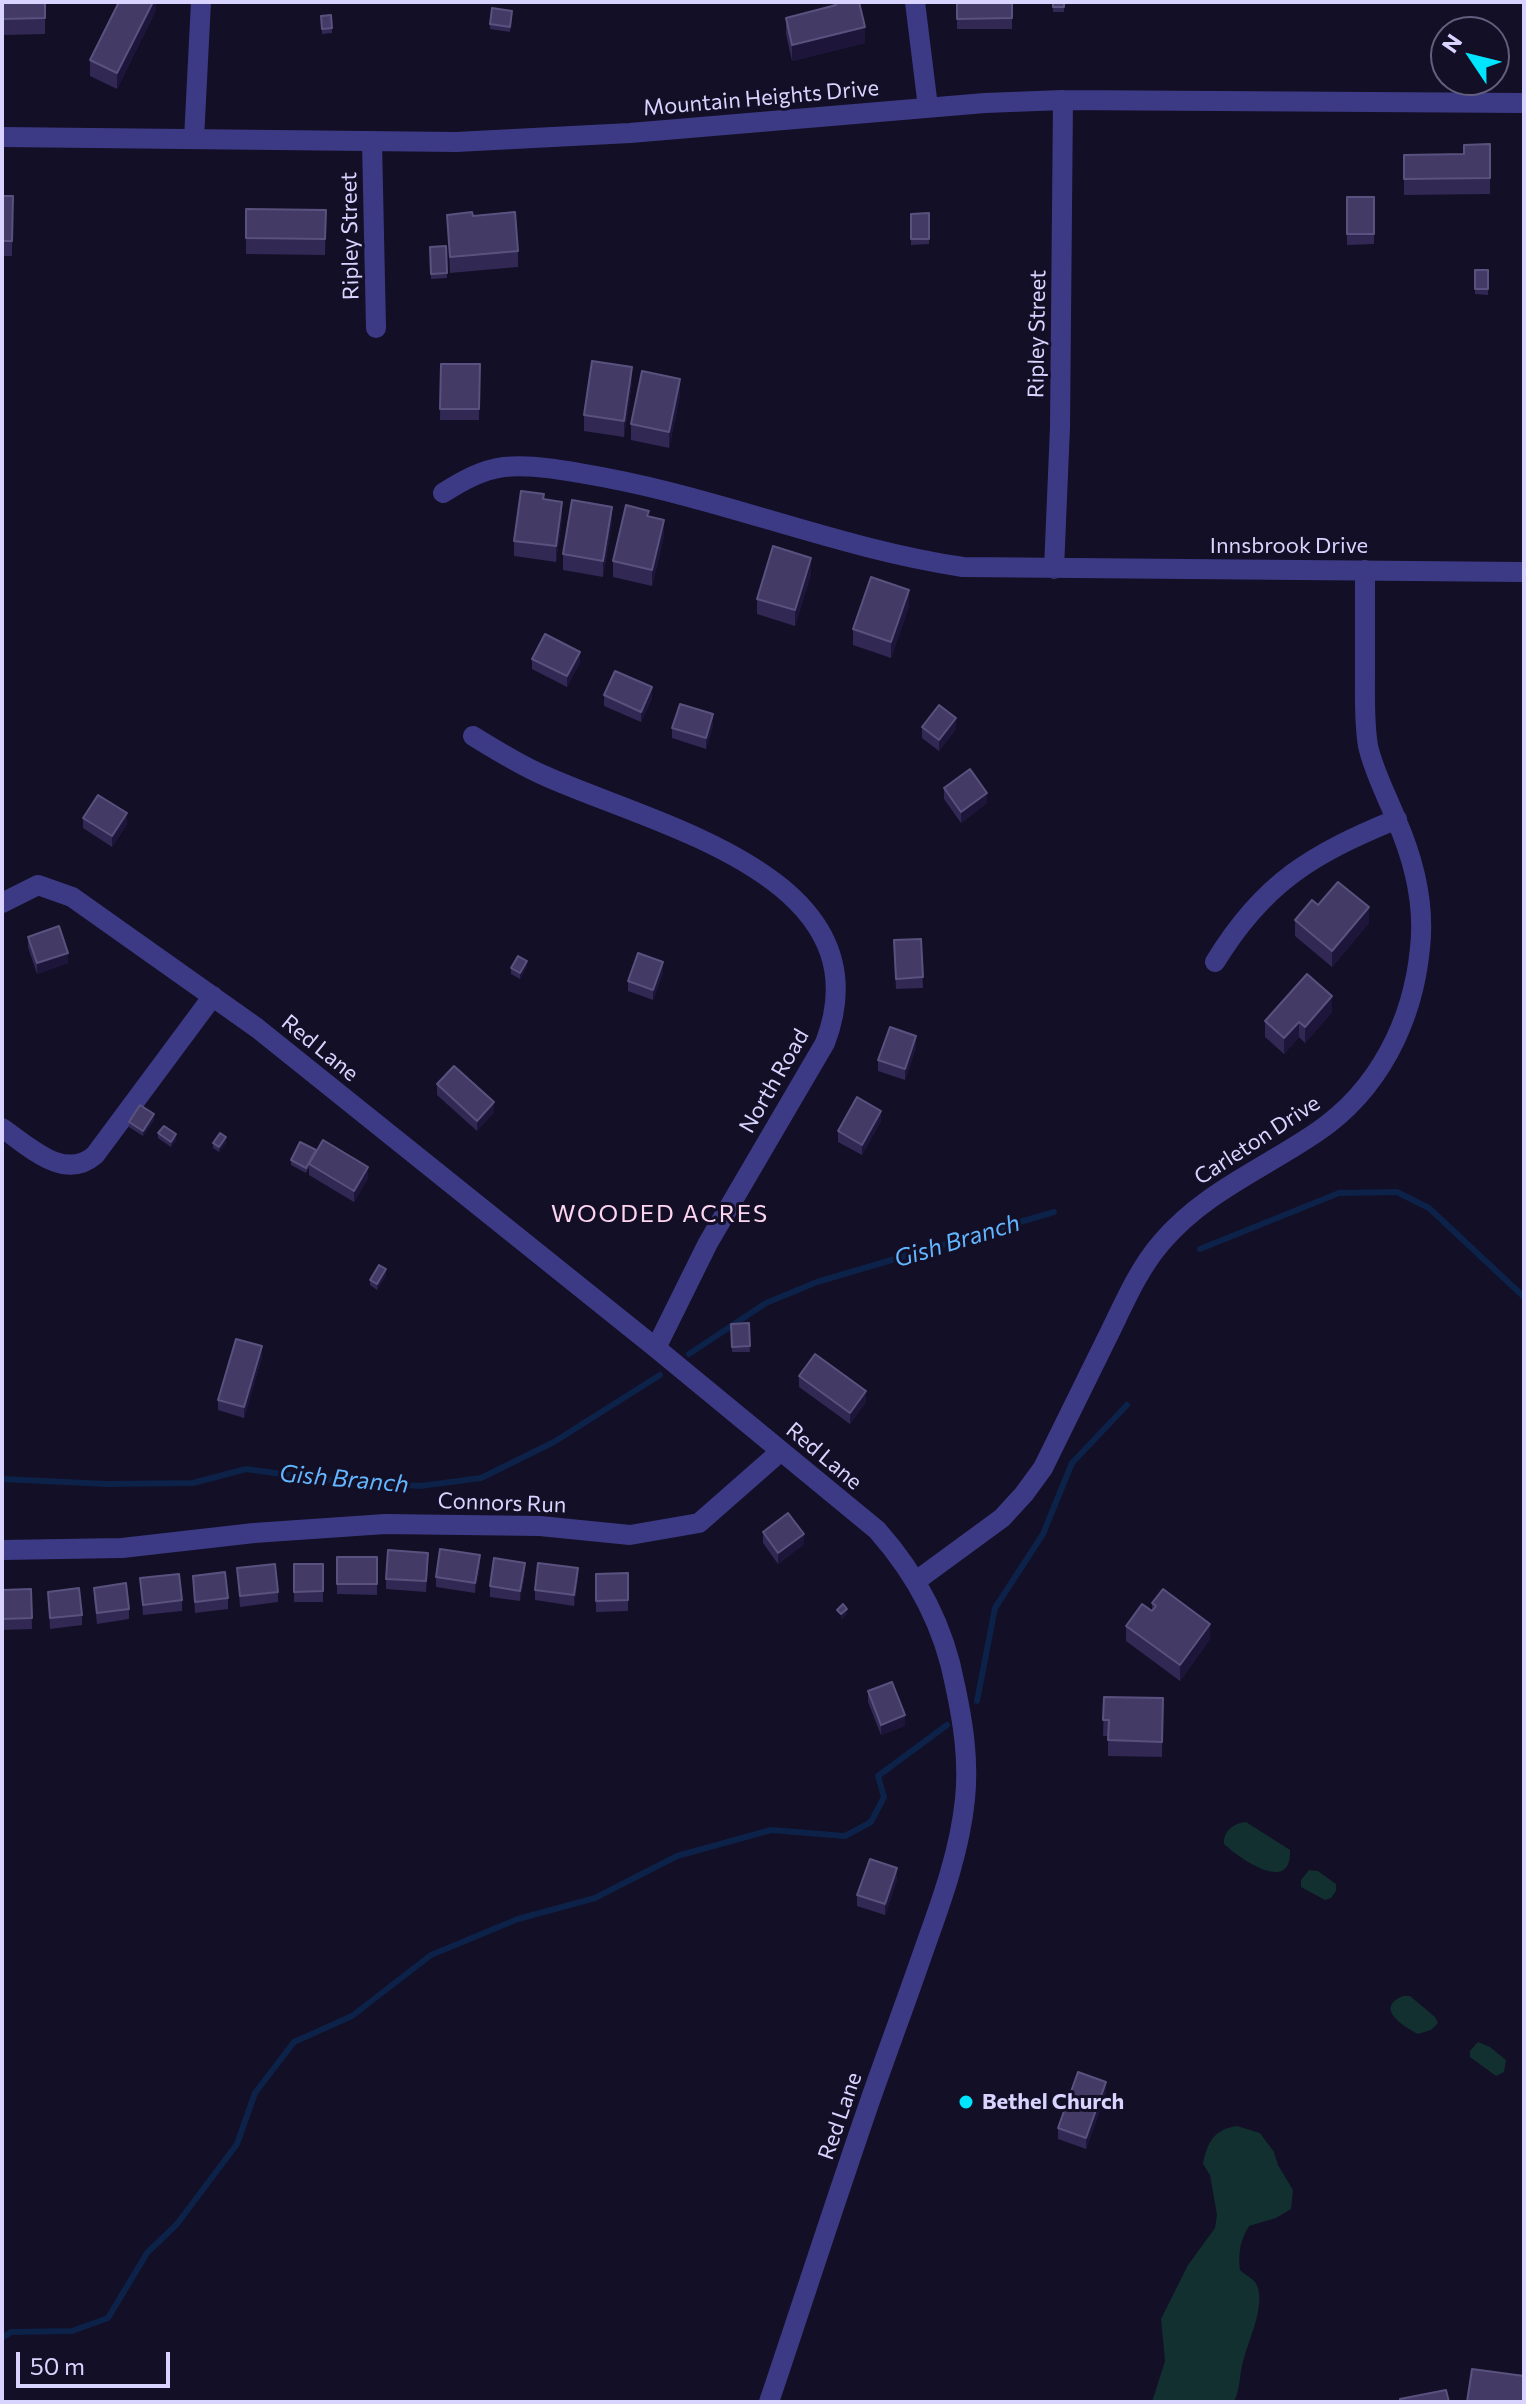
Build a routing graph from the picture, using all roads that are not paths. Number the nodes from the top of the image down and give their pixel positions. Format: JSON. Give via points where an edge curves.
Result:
{"nodes":[{"id":1,"x":201,"y":2,"type":"edge"},
{"id":2,"x":915,"y":2,"type":"edge"},
{"id":3,"x":1063,"y":100,"type":"junction"},
{"id":4,"x":1524,"y":103,"type":"edge"},
{"id":5,"x":928,"y":107,"type":"junction"},
{"id":6,"x":2,"y":137,"type":"edge"},
{"id":7,"x":194,"y":139,"type":"junction"},
{"id":8,"x":372,"y":142,"type":"junction"},
{"id":9,"x":376,"y":328,"type":"dead end"},
{"id":10,"x":443,"y":493,"type":"dead end"},
{"id":11,"x":1054,"y":569,"type":"junction"},
{"id":12,"x":1365,"y":570,"type":"junction"},
{"id":13,"x":1524,"y":572,"type":"edge"},
{"id":14,"x":473,"y":736,"type":"dead end"},
{"id":15,"x":1397,"y":819,"type":"junction"},
{"id":16,"x":2,"y":903,"type":"edge"},
{"id":17,"x":1215,"y":962,"type":"dead end"},
{"id":18,"x":213,"y":996,"type":"junction"},
{"id":19,"x":2,"y":1128,"type":"edge"},
{"id":20,"x":656,"y":1348,"type":"junction"},
{"id":21,"x":781,"y":1451,"type":"junction"},
{"id":22,"x":2,"y":1550,"type":"edge"},
{"id":23,"x":916,"y":1581,"type":"junction"},
{"id":24,"x":769,"y":2402,"type":"edge"}],
"edges":[{"from":1,"to":7,"type":"street"},
{"from":2,"to":5,"type":"street"},
{"from":3,"to":4,"type":"street","name":"Mountain Heights Drive"},
{"from":3,"to":5,"type":"street","name":"Mountain Heights Drive"},
{"from":3,"to":11,"type":"street","name":"Ripley Street"},
{"from":5,"to":8,"type":"street","name":"Mountain Heights Drive","via":[[630,133]]},
{"from":6,"to":7,"type":"street","name":"Mountain Heights Drive"},
{"from":7,"to":8,"type":"street","name":"Mountain Heights Drive"},
{"from":8,"to":9,"type":"street","name":"Ripley Street"},
{"from":10,"to":11,"type":"street","name":"Innsbrook Drive","via":[[463,480],[504,467],[572,472],[647,486],[913,559],[963,567]]},
{"from":11,"to":12,"type":"street","name":"Innsbrook Drive"},
{"from":12,"to":13,"type":"street","name":"Innsbrook Drive"},
{"from":12,"to":15,"type":"street","name":"Carleton Drive","via":[[1368,745]]},
{"from":14,"to":20,"type":"street","name":"North Road","via":[[543,775],[750,864],[809,915],[832,955],[838,995],[825,1043],[708,1243]]},
{"from":15,"to":17,"type":"street","via":[[1318,854],[1283,879],[1233,931]]},
{"from":15,"to":23,"type":"street","name":"Carleton Drive","via":[[1418,887],[1421,945],[1407,1013],[1376,1073],[1339,1115],[1213,1195],[1159,1245],[1138,1275],[1043,1468],[1002,1518]]},
{"from":16,"to":18,"type":"street","name":"Red Lane","via":[[38,885],[72,897]]},
{"from":18,"to":19,"type":"street","via":[[88,1161],[56,1164]]},
{"from":18,"to":20,"type":"street","name":"Red Lane"},
{"from":20,"to":21,"type":"street","name":"Red Lane"},
{"from":21,"to":22,"type":"street","name":"Connors Run","via":[[699,1523],[630,1535],[540,1526],[385,1524],[122,1548]]},
{"from":21,"to":23,"type":"street","name":"Red Lane","via":[[877,1530]]},
{"from":23,"to":24,"type":"street","name":"Red Lane","via":[[940,1631],[964,1727],[965,1799],[959,1840]]}]}
